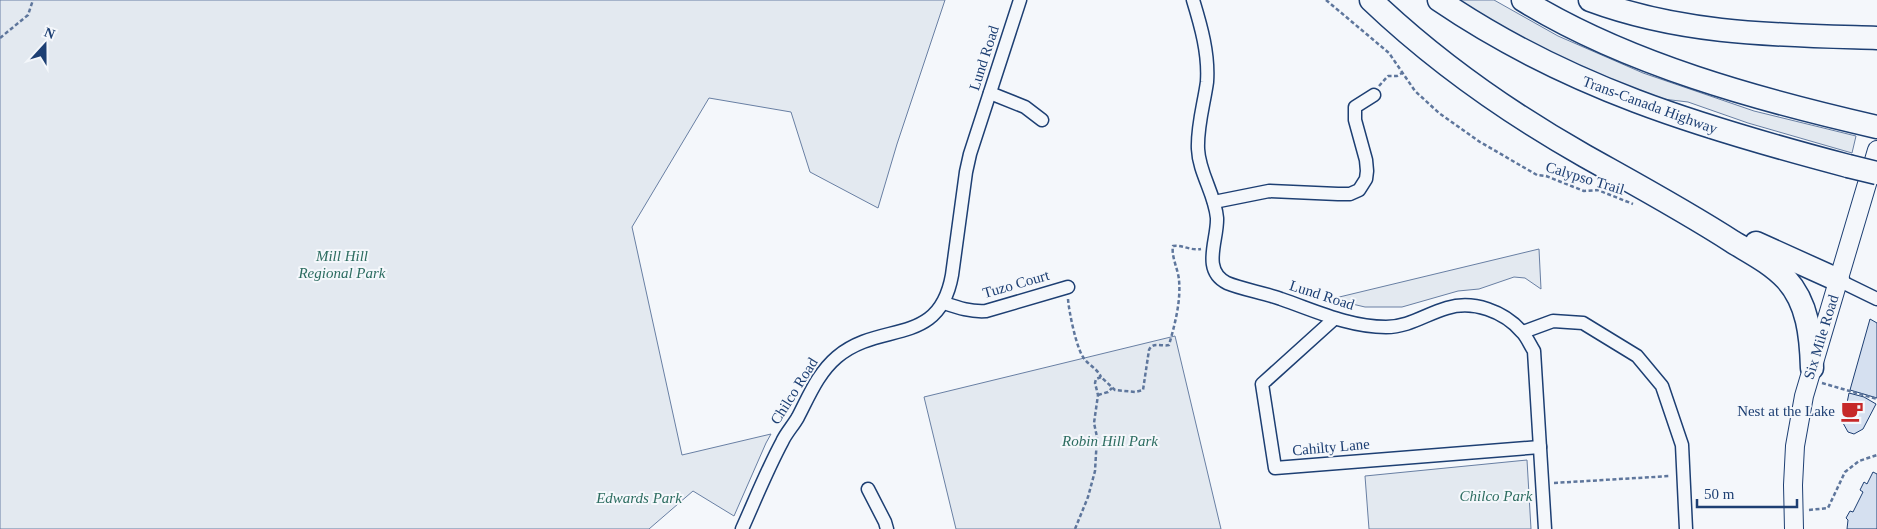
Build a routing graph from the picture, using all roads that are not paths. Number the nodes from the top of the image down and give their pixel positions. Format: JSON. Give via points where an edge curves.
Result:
{"nodes":[{"id":1,"x":1020,"y":0,"type":"edge"},
{"id":2,"x":1193,"y":0,"type":"edge"},
{"id":3,"x":1371,"y":0,"type":"edge"},
{"id":4,"x":1439,"y":0,"type":"edge"},
{"id":5,"x":1523,"y":0,"type":"edge"},
{"id":6,"x":1590,"y":0,"type":"edge"},
{"id":7,"x":1877,"y":38,"type":"edge"},
{"id":8,"x":990,"y":93,"type":"junction"},
{"id":9,"x":1374,"y":95,"type":"road end"},
{"id":10,"x":1042,"y":120,"type":"dead end"},
{"id":11,"x":1869,"y":125,"type":"edge"},
{"id":12,"x":1877,"y":150,"type":"edge"},
{"id":13,"x":1877,"y":173,"type":"edge"},
{"id":14,"x":1214,"y":202,"type":"junction"},
{"id":15,"x":1686,"y":212,"type":"junction"},
{"id":16,"x":1838,"y":280,"type":"junction"},
{"id":17,"x":1068,"y":287,"type":"road end"},
{"id":18,"x":1877,"y":299,"type":"edge"},
{"id":19,"x":944,"y":303,"type":"junction"},
{"id":20,"x":1334,"y":319,"type":"junction"},
{"id":21,"x":1523,"y":332,"type":"junction"},
{"id":22,"x":1810,"y":374,"type":"junction"},
{"id":23,"x":1540,"y":447,"type":"junction"},
{"id":24,"x":868,"y":489,"type":"dead end"},
{"id":25,"x":742,"y":529,"type":"edge"},
{"id":26,"x":887,"y":529,"type":"edge"},
{"id":27,"x":1545,"y":529,"type":"edge"},
{"id":28,"x":1686,"y":529,"type":"edge"},
{"id":29,"x":1794,"y":529,"type":"edge"}],
"edges":[{"from":1,"to":8,"type":"street","name":"Lund Road"},
{"from":2,"to":14,"type":"street","name":"Lund Road","via":[[1204,46],[1207,80],[1198,149],[1200,166]]},
{"from":3,"to":15,"type":"highway","via":[[1448,66],[1520,117]]},
{"from":4,"to":13,"type":"highway","name":"Trans-Canada Highway","bridge":true,"via":[[1514,46],[1617,95],[1730,134]]},
{"from":5,"to":11,"type":"highway","via":[[1574,27],[1666,67],[1726,87]]},
{"from":6,"to":7,"type":"highway","via":[[1646,17],[1740,33]]},
{"from":8,"to":10,"type":"street","via":[[1025,107]]},
{"from":8,"to":19,"type":"street","name":"Lund Road","via":[[966,172],[950,290]]},
{"from":9,"to":14,"type":"street","via":[[1355,107],[1367,171],[1359,190],[1350,194],[1269,191]]},
{"from":12,"to":16,"type":"main road","name":"Six Mile Road"},
{"from":14,"to":20,"type":"street","name":"Lund Road","via":[[1217,228],[1212,263],[1219,278]]},
{"from":15,"to":16,"type":"highway"},
{"from":15,"to":22,"type":"highway","via":[[1770,265],[1786,279],[1804,311],[1811,338]]},
{"from":16,"to":18,"type":"street"},
{"from":16,"to":22,"type":"main road","name":"Six Mile Road"},
{"from":17,"to":19,"type":"street","name":"Tuzo Court","via":[[986,311],[960,309]]},
{"from":19,"to":25,"type":"street","name":"Chilco Road","via":[[934,316],[920,325],[865,340],[848,348],[826,368],[783,440]]},
{"from":20,"to":21,"type":"street","name":"Lund Road","via":[[1387,327],[1409,324],[1448,308],[1466,305],[1488,309],[1508,318]]},
{"from":20,"to":23,"type":"street","name":"Cahilty Lane","via":[[1262,384],[1275,468]]},
{"from":21,"to":23,"type":"street","name":"Lund Road","via":[[1534,351]]},
{"from":21,"to":28,"type":"street","via":[[1553,321],[1583,323],[1637,356],[1662,386],[1682,445]]},
{"from":22,"to":29,"type":"main road","name":"Six Mile Road","via":[[1795,446]]},
{"from":23,"to":27,"type":"street","name":"Lund Road"},
{"from":24,"to":26,"type":"street"}]}
